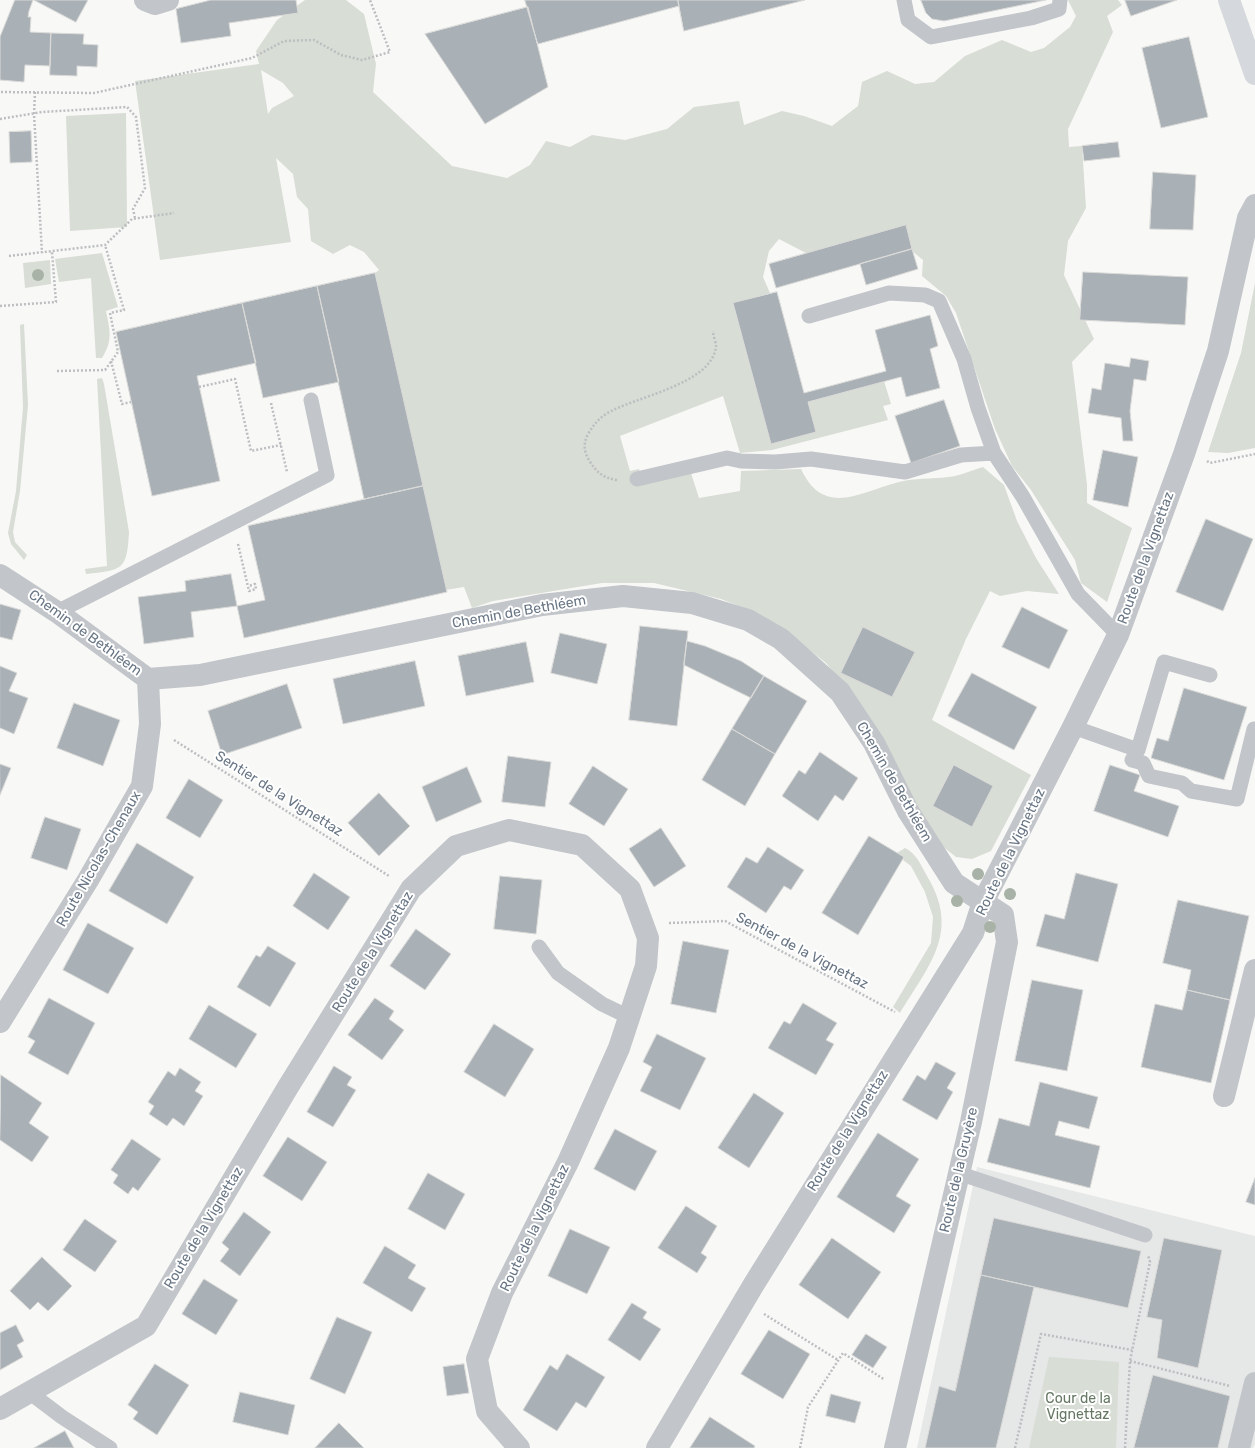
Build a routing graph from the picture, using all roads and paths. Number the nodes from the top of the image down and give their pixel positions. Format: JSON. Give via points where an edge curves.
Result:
{"nodes":[{"id":1,"x":145,"y":0,"type":"edge"},
{"id":2,"x":168,"y":0,"type":"edge"},
{"id":3,"x":370,"y":0,"type":"edge"},
{"id":4,"x":904,"y":0,"type":"edge"},
{"id":5,"x":1060,"y":0,"type":"edge"},
{"id":6,"x":1229,"y":0,"type":"edge"},
{"id":7,"x":1255,"y":74,"type":"edge"},
{"id":8,"x":1,"y":92,"type":"dead end"},
{"id":9,"x":35,"y":92,"type":"junction"},
{"id":10,"x":34,"y":114,"type":"junction"},
{"id":11,"x":0,"y":119,"type":"edge"},
{"id":12,"x":1255,"y":205,"type":"edge"},
{"id":13,"x":174,"y":213,"type":"dead end"},
{"id":14,"x":135,"y":218,"type":"junction"},
{"id":15,"x":105,"y":245,"type":"junction"},
{"id":16,"x":52,"y":252,"type":"junction"},
{"id":17,"x":42,"y":253,"type":"junction"},
{"id":18,"x":9,"y":256,"type":"dead end"},
{"id":19,"x":0,"y":306,"type":"edge"},
{"id":20,"x":809,"y":316,"type":"dead end"},
{"id":21,"x":712,"y":331,"type":"dead end"},
{"id":22,"x":111,"y":360,"type":"junction"},
{"id":23,"x":58,"y":371,"type":"dead end"},
{"id":24,"x":199,"y":387,"type":"dead end"},
{"id":25,"x":311,"y":400,"type":"dead end"},
{"id":26,"x":131,"y":402,"type":"dead end"},
{"id":27,"x":271,"y":403,"type":"dead end"},
{"id":28,"x":281,"y":445,"type":"junction"},
{"id":29,"x":994,"y":453,"type":"junction"},
{"id":30,"x":1255,"y":454,"type":"edge"},
{"id":31,"x":1200,"y":459,"type":"dead end"},
{"id":32,"x":637,"y":479,"type":"joint"},
{"id":33,"x":292,"y":492,"type":"junction"},
{"id":34,"x":242,"y":563,"type":"dead end"},
{"id":35,"x":0,"y":575,"type":"edge"},
{"id":36,"x":249,"y":586,"type":"dead end"},
{"id":37,"x":57,"y":612,"type":"junction"},
{"id":38,"x":1118,"y":635,"type":"junction"},
{"id":39,"x":1210,"y":675,"type":"dead end"},
{"id":40,"x":148,"y":680,"type":"junction"},
{"id":41,"x":150,"y":724,"type":"junction"},
{"id":42,"x":1073,"y":727,"type":"junction"},
{"id":43,"x":1254,"y":729,"type":"dead end"},
{"id":44,"x":1138,"y":750,"type":"junction"},
{"id":45,"x":391,"y":877,"type":"dead end"},
{"id":46,"x":983,"y":902,"type":"junction"},
{"id":47,"x":667,"y":923,"type":"dead end"},
{"id":48,"x":539,"y":947,"type":"dead end"},
{"id":49,"x":1255,"y":970,"type":"edge"},
{"id":50,"x":891,"y":1010,"type":"dead end"},
{"id":51,"x":629,"y":1017,"type":"junction"},
{"id":52,"x":0,"y":1022,"type":"edge"},
{"id":53,"x":1224,"y":1096,"type":"dead end"},
{"id":54,"x":958,"y":1173,"type":"junction"},
{"id":55,"x":1144,"y":1235,"type":"joint"},
{"id":56,"x":743,"y":1301,"type":"junction"},
{"id":57,"x":1132,"y":1350,"type":"junction"},
{"id":58,"x":838,"y":1360,"type":"junction"},
{"id":59,"x":1130,"y":1361,"type":"junction"},
{"id":60,"x":1254,"y":1387,"type":"edge"},
{"id":61,"x":29,"y":1392,"type":"junction"},
{"id":62,"x":908,"y":1394,"type":"junction"},
{"id":63,"x":0,"y":1409,"type":"edge"},
{"id":64,"x":110,"y":1448,"type":"edge"},
{"id":65,"x":519,"y":1448,"type":"edge"},
{"id":66,"x":657,"y":1448,"type":"edge"},
{"id":67,"x":800,"y":1448,"type":"edge"},
{"id":68,"x":895,"y":1448,"type":"edge"},
{"id":69,"x":1016,"y":1448,"type":"edge"},
{"id":70,"x":1125,"y":1448,"type":"edge"},
{"id":71,"x":1239,"y":1448,"type":"edge"}],
"edges":[{"from":1,"to":2,"type":"street","via":[[155,4]]},
{"from":3,"to":9,"type":"path","via":[[390,52],[362,60],[340,55],[314,40],[284,41],[252,58],[94,93]]},
{"from":4,"to":5,"type":"lane","via":[[908,20],[932,37],[1031,18],[1059,9]]},
{"from":6,"to":7,"type":"main road"},
{"from":8,"to":9,"type":"path"},
{"from":9,"to":10,"type":"path"},
{"from":10,"to":11,"type":"path"},
{"from":10,"to":14,"type":"path","via":[[127,108],[136,117],[145,188],[133,209]]},
{"from":10,"to":17,"type":"path"},
{"from":12,"to":38,"type":"street","name":"Route de la Vignettaz","via":[[1248,218],[1218,351],[1184,454]]},
{"from":13,"to":14,"type":"path"},
{"from":14,"to":15,"type":"path"},
{"from":15,"to":16,"type":"path"},
{"from":15,"to":22,"type":"path","via":[[124,310],[110,313],[118,352]]},
{"from":16,"to":17,"type":"path"},
{"from":16,"to":19,"type":"path","via":[[56,302]]},
{"from":17,"to":18,"type":"path"},
{"from":20,"to":29,"type":"lane","via":[[889,292],[925,295],[939,301],[964,360]]},
{"from":21,"to":32,"type":"path","via":[[716,346],[710,363],[679,385],[607,413],[595,422],[586,437],[584,452],[596,472],[614,480]]},
{"from":22,"to":23,"type":"path","via":[[105,370]]},
{"from":22,"to":26,"type":"path","via":[[122,404]]},
{"from":24,"to":28,"type":"path","via":[[235,379],[251,451]]},
{"from":25,"to":33,"type":"lane","via":[[327,475]]},
{"from":27,"to":28,"type":"path"},
{"from":28,"to":33,"type":"path"},
{"from":29,"to":32,"type":"lane","via":[[961,455],[905,472],[811,459],[775,462],[727,458]]},
{"from":29,"to":38,"type":"lane","via":[[1023,497],[1078,594]]},
{"from":30,"to":31,"type":"path","via":[[1210,463]]},
{"from":33,"to":37,"type":"lane"},
{"from":34,"to":36,"type":"path","via":[[249,591],[256,589],[255,584]]},
{"from":35,"to":37,"type":"street","name":"Chemin de Bethléem"},
{"from":37,"to":40,"type":"street","name":"Chemin de Bethléem"},
{"from":38,"to":42,"type":"street","name":"Route de la Vignettaz"},
{"from":39,"to":44,"type":"lane","via":[[1164,662]]},
{"from":40,"to":41,"type":"street","name":"Route Nicolas-Chenaux"},
{"from":40,"to":46,"type":"street","name":"Chemin de Bethléem","via":[[200,675],[258,665],[542,605],[623,596],[692,603],[748,620],[781,639],[840,692],[874,743],[908,811],[954,883]]},
{"from":41,"to":45,"type":"path","name":"Sentier de la Vignettaz"},
{"from":41,"to":52,"type":"street","name":"Route Nicolas-Chenaux","via":[[142,786],[88,880]]},
{"from":42,"to":44,"type":"lane"},
{"from":42,"to":46,"type":"street","name":"Route de la Vignettaz"},
{"from":43,"to":44,"type":"lane","via":[[1237,799],[1191,791],[1182,783],[1149,776],[1143,763],[1132,760]]},
{"from":46,"to":54,"type":"street","name":"Route de la Gruyère","via":[[1003,915],[1007,942],[971,1122]]},
{"from":46,"to":56,"type":"street","name":"Route de la Vignettaz","via":[[973,933]]},
{"from":47,"to":50,"type":"path","name":"Sentier de la Vignettaz","via":[[725,921]]},
{"from":48,"to":51,"type":"lane","via":[[558,973],[602,1004]]},
{"from":49,"to":53,"type":"street"},
{"from":51,"to":61,"type":"street","name":"Route de la Vignettaz","via":[[646,966],[648,938],[630,889],[582,845],[509,830],[456,846],[411,889],[288,1087],[146,1326]]},
{"from":51,"to":65,"type":"street","name":"Route de la Vignettaz","via":[[619,1048],[568,1162],[502,1293],[477,1359],[487,1411]]},
{"from":54,"to":55,"type":"lane"},
{"from":54,"to":62,"type":"street","name":"Route de la Gruyère"},
{"from":55,"to":57,"type":"path","via":[[1150,1262]]},
{"from":56,"to":58,"type":"path"},
{"from":56,"to":66,"type":"street","name":"Route de la Vignettaz"},
{"from":57,"to":59,"type":"path"},
{"from":57,"to":69,"type":"path","via":[[1042,1334]]},
{"from":58,"to":62,"type":"path","via":[[843,1353]]},
{"from":58,"to":67,"type":"path","via":[[808,1407]]},
{"from":59,"to":60,"type":"path"},
{"from":59,"to":70,"type":"path"},
{"from":60,"to":71,"type":"street"},
{"from":61,"to":63,"type":"street","name":"Route de la Vignettaz"},
{"from":61,"to":64,"type":"lane"},
{"from":62,"to":68,"type":"street","name":"Route de la Gruyère"}]}
